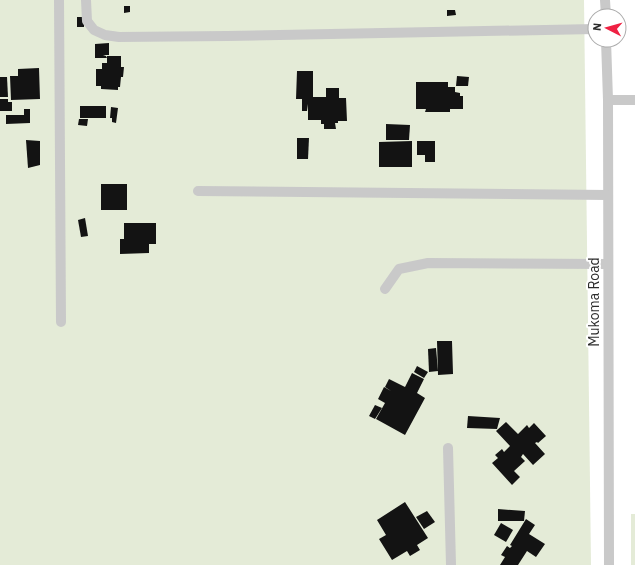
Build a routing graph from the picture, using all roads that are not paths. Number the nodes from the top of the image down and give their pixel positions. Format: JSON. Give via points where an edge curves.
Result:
{"nodes":[{"id":1,"x":59,"y":0,"type":"edge"},
{"id":2,"x":86,"y":0,"type":"edge"},
{"id":3,"x":587,"y":29,"type":"edge"},
{"id":4,"x":606,"y":48,"type":"edge"},
{"id":5,"x":608,"y":100,"type":"junction"},
{"id":6,"x":635,"y":100,"type":"edge"},
{"id":7,"x":198,"y":191,"type":"dead end"},
{"id":8,"x":608,"y":195,"type":"junction"},
{"id":9,"x":608,"y":264,"type":"junction"},
{"id":10,"x":385,"y":289,"type":"dead end"},
{"id":11,"x":61,"y":322,"type":"dead end"},
{"id":12,"x":448,"y":448,"type":"dead end"},
{"id":13,"x":451,"y":565,"type":"edge"},
{"id":14,"x":609,"y":565,"type":"edge"}],
"edges":[{"from":1,"to":11,"type":"street"},
{"from":2,"to":3,"type":"street","via":[[87,21],[94,30],[118,37]]},
{"from":4,"to":5,"type":"street","name":"Mukoma Road"},
{"from":5,"to":6,"type":"street"},
{"from":5,"to":8,"type":"street","name":"Mukoma Road"},
{"from":7,"to":8,"type":"street"},
{"from":8,"to":9,"type":"street","name":"Mukoma Road"},
{"from":9,"to":10,"type":"street","via":[[428,263],[399,268]]},
{"from":9,"to":14,"type":"street","name":"Mukoma Road"},
{"from":12,"to":13,"type":"street"}]}
